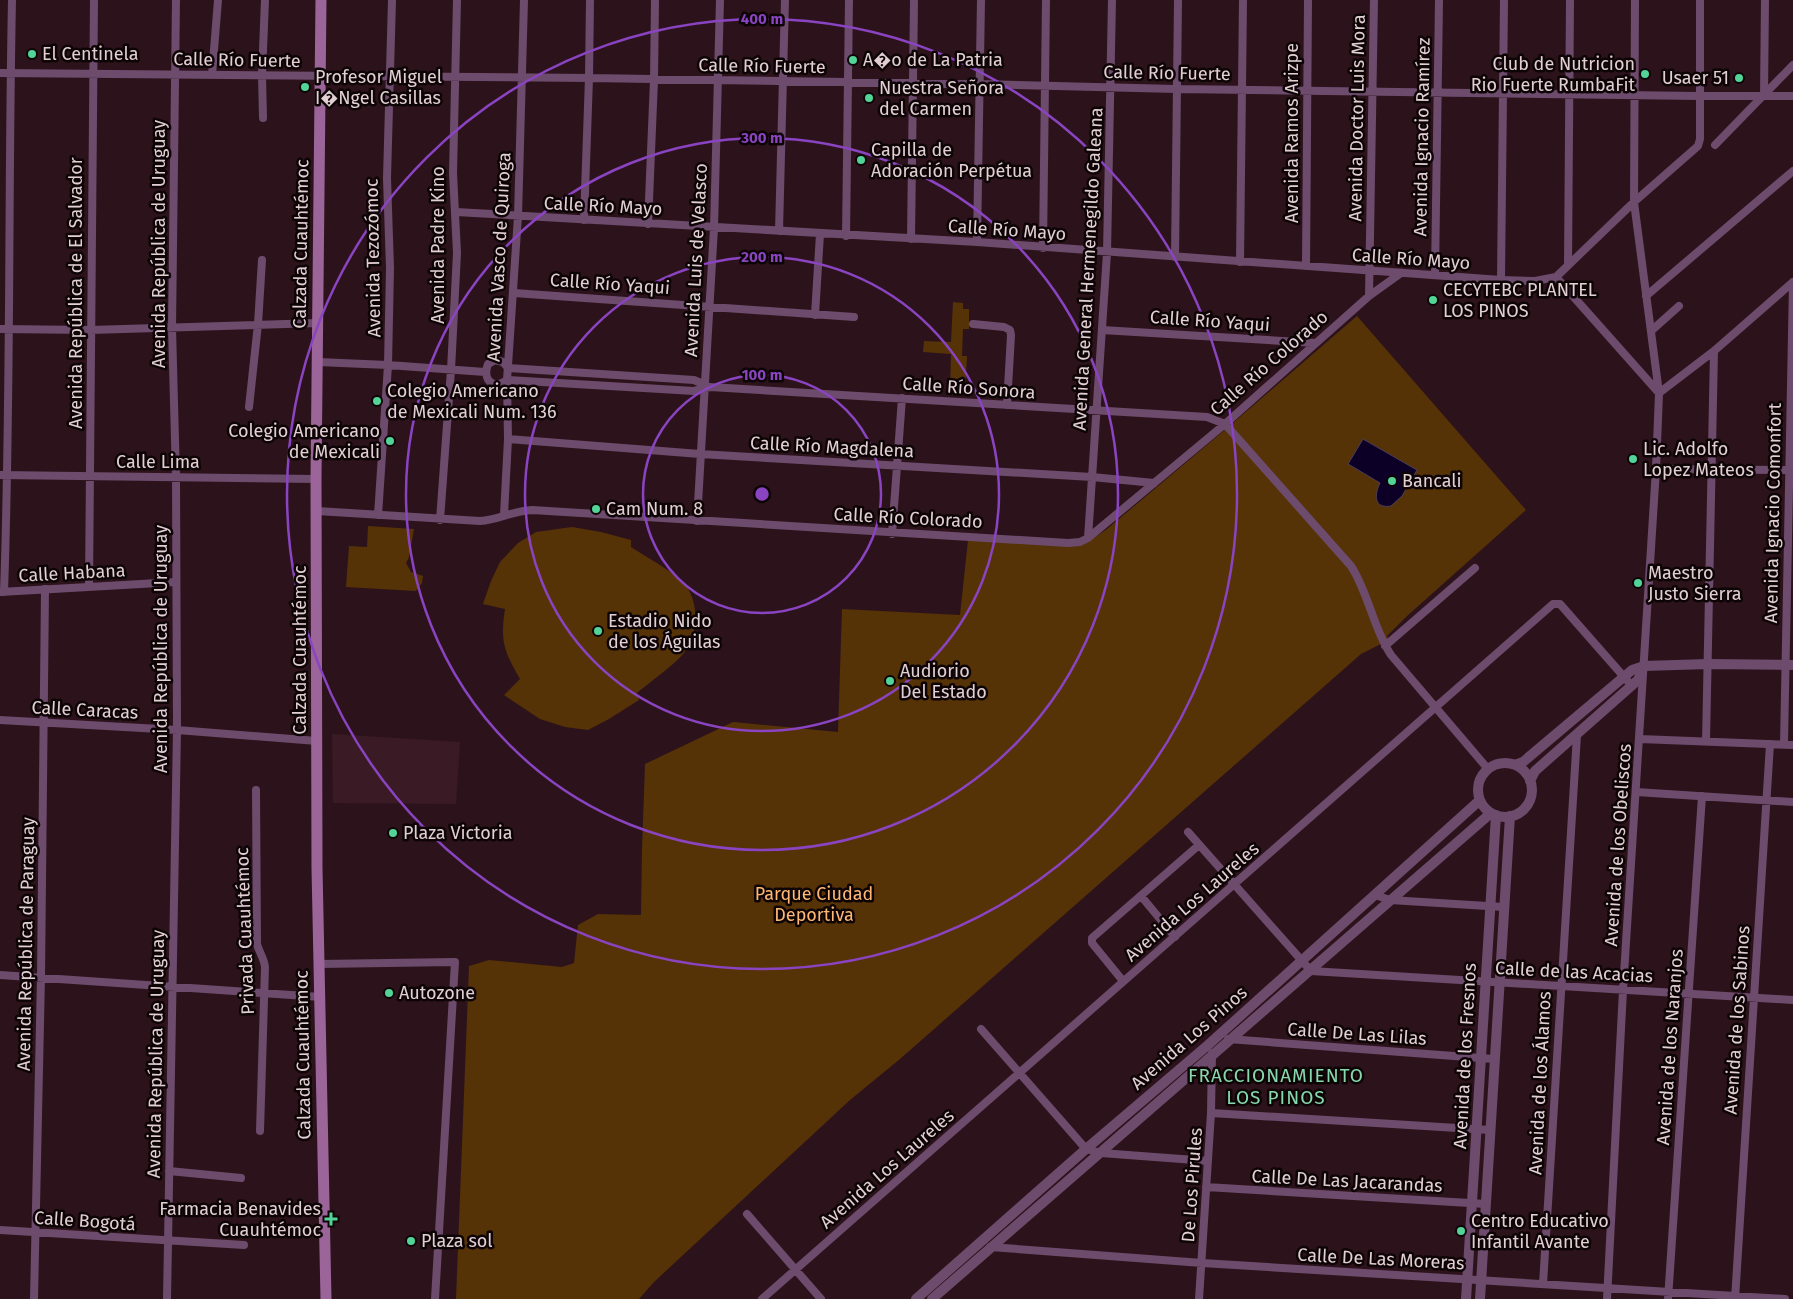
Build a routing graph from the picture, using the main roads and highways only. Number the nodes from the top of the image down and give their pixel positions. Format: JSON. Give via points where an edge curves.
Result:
{"nodes":[{"id":1,"x":321,"y":0,"type":"edge"},
{"id":2,"x":326,"y":1299,"type":"edge"}],
"edges":[{"from":1,"to":2,"type":"main road","name":"Calzada Cuauhtémoc","via":[[317,741]]}]}
